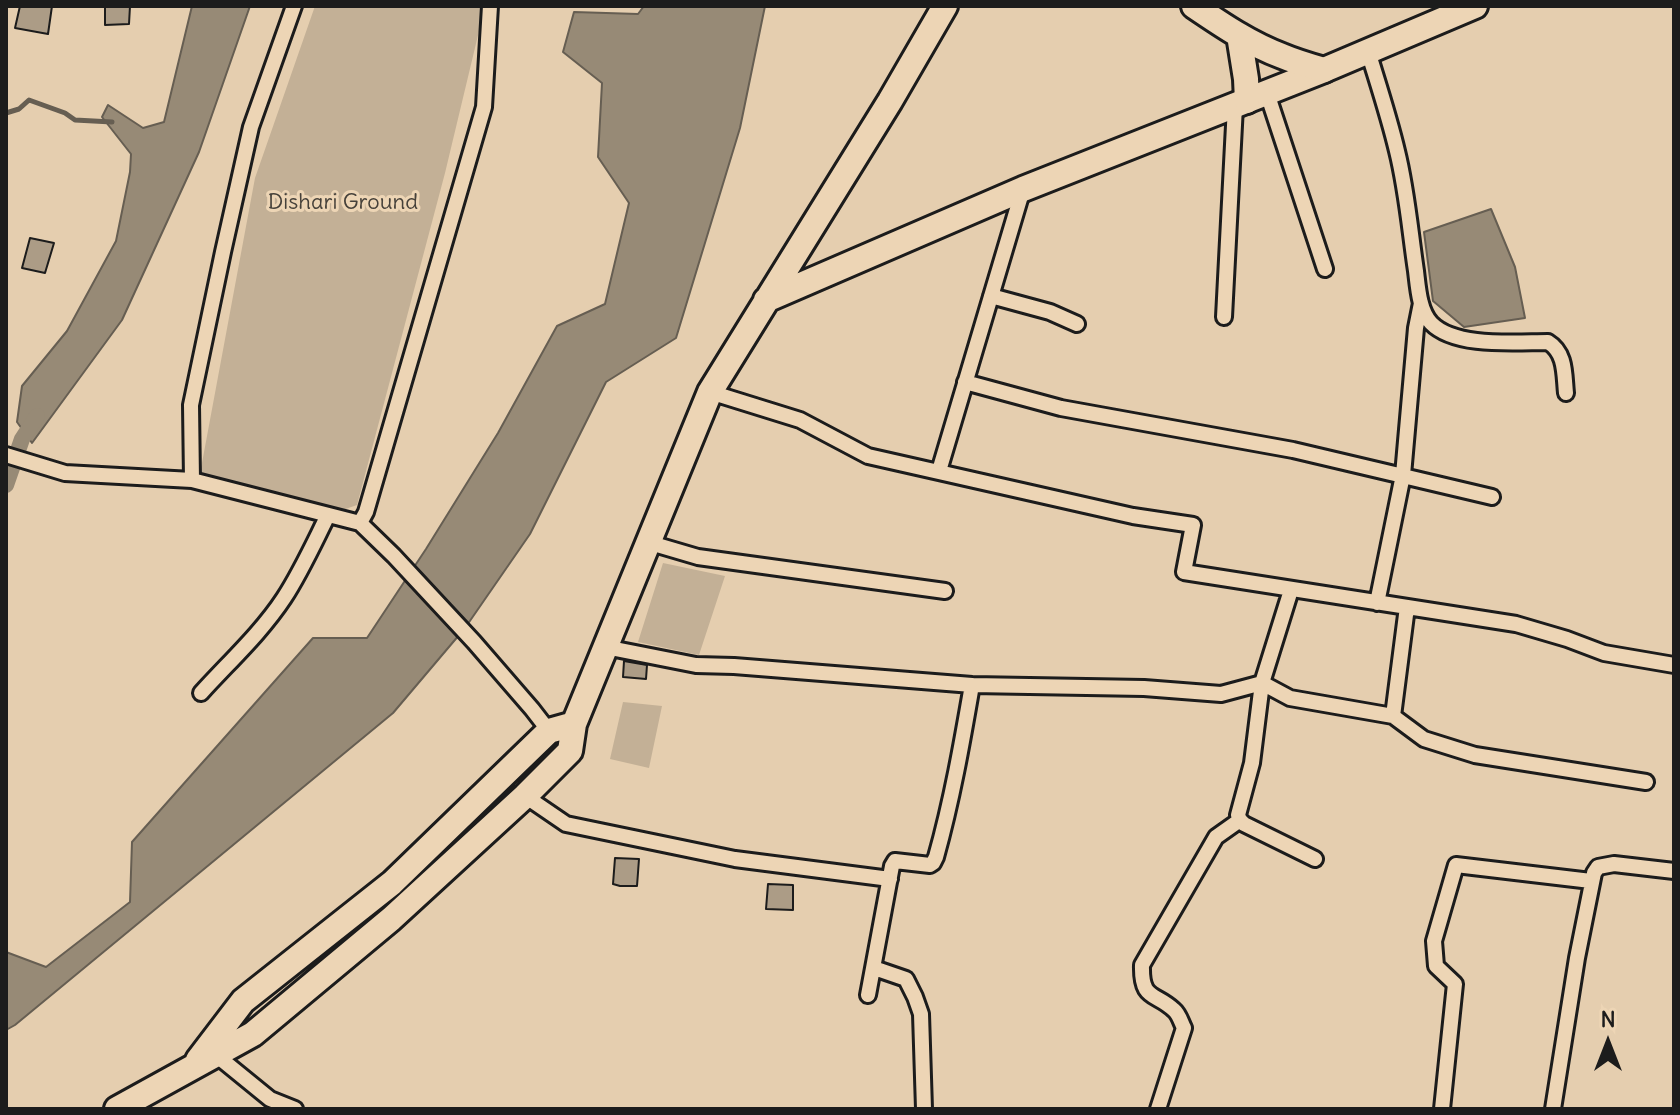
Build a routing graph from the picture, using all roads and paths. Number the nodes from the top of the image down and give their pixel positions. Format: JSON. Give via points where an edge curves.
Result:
{"nodes":[{"id":1,"x":294,"y":6,"type":"edge"},
{"id":2,"x":490,"y":6,"type":"edge"},
{"id":3,"x":945,"y":6,"type":"edge"},
{"id":4,"x":1194,"y":6,"type":"edge"},
{"id":5,"x":1475,"y":6,"type":"edge"},
{"id":6,"x":1447,"y":12,"type":"edge"},
{"id":7,"x":1239,"y":35,"type":"junction"},
{"id":8,"x":1368,"y":51,"type":"junction"},
{"id":9,"x":1324,"y":70,"type":"junction"},
{"id":10,"x":1250,"y":100,"type":"junction"},
{"id":11,"x":1023,"y":189,"type":"junction"},
{"id":12,"x":1325,"y":269,"type":"dead end"},
{"id":13,"x":991,"y":296,"type":"junction"},
{"id":14,"x":766,"y":300,"type":"junction"},
{"id":15,"x":1421,"y":303,"type":"junction"},
{"id":16,"x":1224,"y":317,"type":"dead end"},
{"id":17,"x":1077,"y":324,"type":"dead end"},
{"id":18,"x":965,"y":382,"type":"junction"},
{"id":19,"x":710,"y":392,"type":"junction"},
{"id":20,"x":1566,"y":393,"type":"dead end"},
{"id":21,"x":6,"y":455,"type":"edge"},
{"id":22,"x":939,"y":471,"type":"junction"},
{"id":23,"x":1403,"y":475,"type":"junction"},
{"id":24,"x":192,"y":480,"type":"junction"},
{"id":25,"x":1492,"y":497,"type":"dead end"},
{"id":26,"x":328,"y":515,"type":"junction"},
{"id":27,"x":360,"y":523,"type":"junction"},
{"id":28,"x":647,"y":542,"type":"junction"},
{"id":29,"x":1291,"y":590,"type":"junction"},
{"id":30,"x":945,"y":591,"type":"dead end"},
{"id":31,"x":1377,"y":603,"type":"junction"},
{"id":32,"x":1407,"y":607,"type":"junction"},
{"id":33,"x":605,"y":647,"type":"junction"},
{"id":34,"x":1674,"y":665,"type":"edge"},
{"id":35,"x":1262,"y":683,"type":"junction"},
{"id":36,"x":972,"y":685,"type":"junction"},
{"id":37,"x":201,"y":693,"type":"dead end"},
{"id":38,"x":1393,"y":716,"type":"junction"},
{"id":39,"x":574,"y":724,"type":"junction"},
{"id":40,"x":549,"y":731,"type":"junction"},
{"id":41,"x":1646,"y":782,"type":"dead end"},
{"id":42,"x":525,"y":796,"type":"junction"},
{"id":43,"x":1240,"y":820,"type":"junction"},
{"id":44,"x":1315,"y":859,"type":"dead end"},
{"id":45,"x":1674,"y":871,"type":"edge"},
{"id":46,"x":890,"y":879,"type":"junction"},
{"id":47,"x":1591,"y":881,"type":"junction"},
{"id":48,"x":874,"y":968,"type":"junction"},
{"id":49,"x":868,"y":995,"type":"dead end"},
{"id":50,"x":216,"y":1055,"type":"junction"},
{"id":51,"x":192,"y":1068,"type":"junction"},
{"id":52,"x":117,"y":1109,"type":"edge"},
{"id":53,"x":295,"y":1109,"type":"edge"},
{"id":54,"x":924,"y":1109,"type":"edge"},
{"id":55,"x":1158,"y":1109,"type":"edge"},
{"id":56,"x":1442,"y":1109,"type":"edge"},
{"id":57,"x":1553,"y":1109,"type":"edge"}],
"edges":[{"from":1,"to":24,"type":"street","via":[[251,127],[223,252],[191,405]]},
{"from":2,"to":27,"type":"street","via":[[484,107]]},
{"from":3,"to":14,"type":"main road"},
{"from":4,"to":7,"type":"main road"},
{"from":5,"to":6,"type":"main road"},
{"from":6,"to":8,"type":"main road"},
{"from":7,"to":9,"type":"main road"},
{"from":7,"to":10,"type":"main road"},
{"from":8,"to":9,"type":"main road"},
{"from":8,"to":15,"type":"street","via":[[1397,149]]},
{"from":9,"to":10,"type":"main road"},
{"from":10,"to":11,"type":"main road"},
{"from":10,"to":12,"type":"street"},
{"from":10,"to":16,"type":"street"},
{"from":11,"to":13,"type":"street"},
{"from":11,"to":14,"type":"main road"},
{"from":13,"to":17,"type":"street"},
{"from":13,"to":18,"type":"street"},
{"from":14,"to":19,"type":"main road"},
{"from":15,"to":20,"type":"street","via":[[1431,323],[1456,336],[1555,346]]},
{"from":15,"to":23,"type":"street"},
{"from":18,"to":22,"type":"street"},
{"from":18,"to":23,"type":"street","via":[[1061,408]]},
{"from":19,"to":22,"type":"street","via":[[800,420],[868,456]]},
{"from":19,"to":28,"type":"main road"},
{"from":21,"to":24,"type":"street","via":[[65,473]]},
{"from":22,"to":29,"type":"street","via":[[1193,525],[1184,572]]},
{"from":23,"to":25,"type":"street"},
{"from":23,"to":31,"type":"street"},
{"from":24,"to":26,"type":"street"},
{"from":26,"to":27,"type":"street"},
{"from":26,"to":37,"type":"street","via":[[283,599]]},
{"from":27,"to":40,"type":"street","via":[[474,642]]},
{"from":28,"to":30,"type":"street","via":[[698,557]]},
{"from":28,"to":33,"type":"main road"},
{"from":29,"to":31,"type":"street"},
{"from":29,"to":35,"type":"street"},
{"from":31,"to":32,"type":"street"},
{"from":32,"to":34,"type":"street","via":[[1516,624],[1604,653]]},
{"from":32,"to":38,"type":"street"},
{"from":33,"to":36,"type":"street","via":[[696,665]]},
{"from":33,"to":39,"type":"main road"},
{"from":35,"to":36,"type":"street","via":[[1221,694]]},
{"from":35,"to":38,"type":"street","via":[[1290,698]]},
{"from":35,"to":43,"type":"street"},
{"from":36,"to":46,"type":"street","via":[[933,863],[895,861]]},
{"from":38,"to":41,"type":"street","via":[[1424,739],[1475,755]]},
{"from":39,"to":40,"type":"main road"},
{"from":39,"to":42,"type":"main road","via":[[570,751]]},
{"from":40,"to":51,"type":"main road","via":[[392,883],[243,1001]]},
{"from":42,"to":46,"type":"street","via":[[566,824],[735,859]]},
{"from":42,"to":50,"type":"main road","via":[[391,919],[253,1034]]},
{"from":43,"to":44,"type":"street"},
{"from":43,"to":55,"type":"street","via":[[1216,837],[1142,965],[1149,995],[1176,1011],[1184,1028]]},
{"from":45,"to":47,"type":"street","via":[[1614,864],[1598,867]]},
{"from":46,"to":48,"type":"street"},
{"from":47,"to":56,"type":"street","via":[[1456,865],[1434,941],[1436,966],[1455,984]]},
{"from":47,"to":57,"type":"street"},
{"from":48,"to":49,"type":"street"},
{"from":48,"to":54,"type":"street","via":[[906,979],[915,997],[921,1014]]},
{"from":50,"to":51,"type":"main road"},
{"from":50,"to":53,"type":"street","via":[[270,1099]]},
{"from":51,"to":52,"type":"main road"}]}
